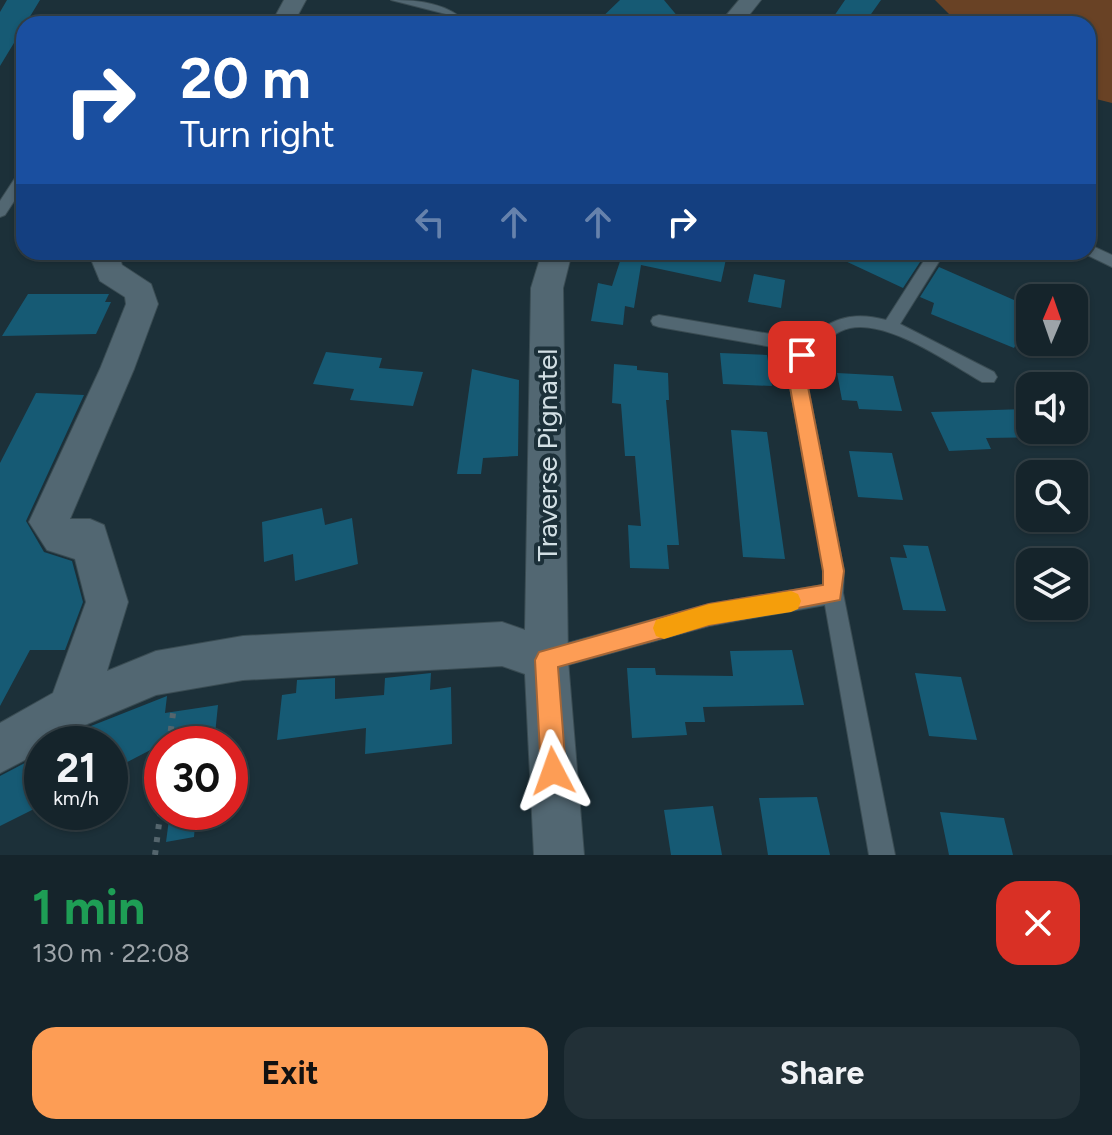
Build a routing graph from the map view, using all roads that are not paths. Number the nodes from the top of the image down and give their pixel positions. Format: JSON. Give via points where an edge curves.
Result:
{"nodes":[{"id":1,"x":396,"y":0,"type":"edge"},
{"id":2,"x":750,"y":0,"type":"edge"},
{"id":3,"x":454,"y":16,"type":"edge"},
{"id":4,"x":737,"y":16,"type":"edge"},
{"id":5,"x":16,"y":187,"type":"edge"},
{"id":6,"x":0,"y":212,"type":"edge"},
{"id":7,"x":104,"y":260,"type":"edge"},
{"id":8,"x":555,"y":260,"type":"edge"},
{"id":9,"x":932,"y":260,"type":"dead end"},
{"id":10,"x":659,"y":321,"type":"dead end"},
{"id":11,"x":890,"y":327,"type":"junction"},
{"id":12,"x":802,"y":355,"type":"junction"},
{"id":13,"x":988,"y":377,"type":"dead end"},
{"id":14,"x":833,"y":593,"type":"junction"},
{"id":15,"x":546,"y":660,"type":"junction"},
{"id":16,"x":69,"y":709,"type":"junction"},
{"id":17,"x":0,"y":749,"type":"edge"},
{"id":18,"x":559,"y":855,"type":"edge"},
{"id":19,"x":882,"y":855,"type":"edge"}],
"edges":[{"from":1,"to":3,"type":"lane"},
{"from":2,"to":4,"type":"street"},
{"from":5,"to":6,"type":"lane"},
{"from":7,"to":16,"type":"street","via":[[115,278],[140,292],[142,304],[49,522],[62,539],[90,538],[107,602]]},
{"from":8,"to":15,"type":"street","name":"Traverse Pignatel","via":[[547,288]]},
{"from":9,"to":11,"type":"lane"},
{"from":10,"to":12,"type":"lane","via":[[776,341]]},
{"from":11,"to":12,"type":"lane","via":[[844,324]]},
{"from":11,"to":13,"type":"lane"},
{"from":12,"to":14,"type":"lane","via":[[799,387],[834,571]]},
{"from":14,"to":15,"type":"lane","via":[[709,615]]},
{"from":14,"to":19,"type":"lane"},
{"from":15,"to":16,"type":"street","via":[[502,644],[243,658],[156,673]]},
{"from":15,"to":18,"type":"street","name":"Traverse Pignatel"},
{"from":16,"to":17,"type":"street"}]}
